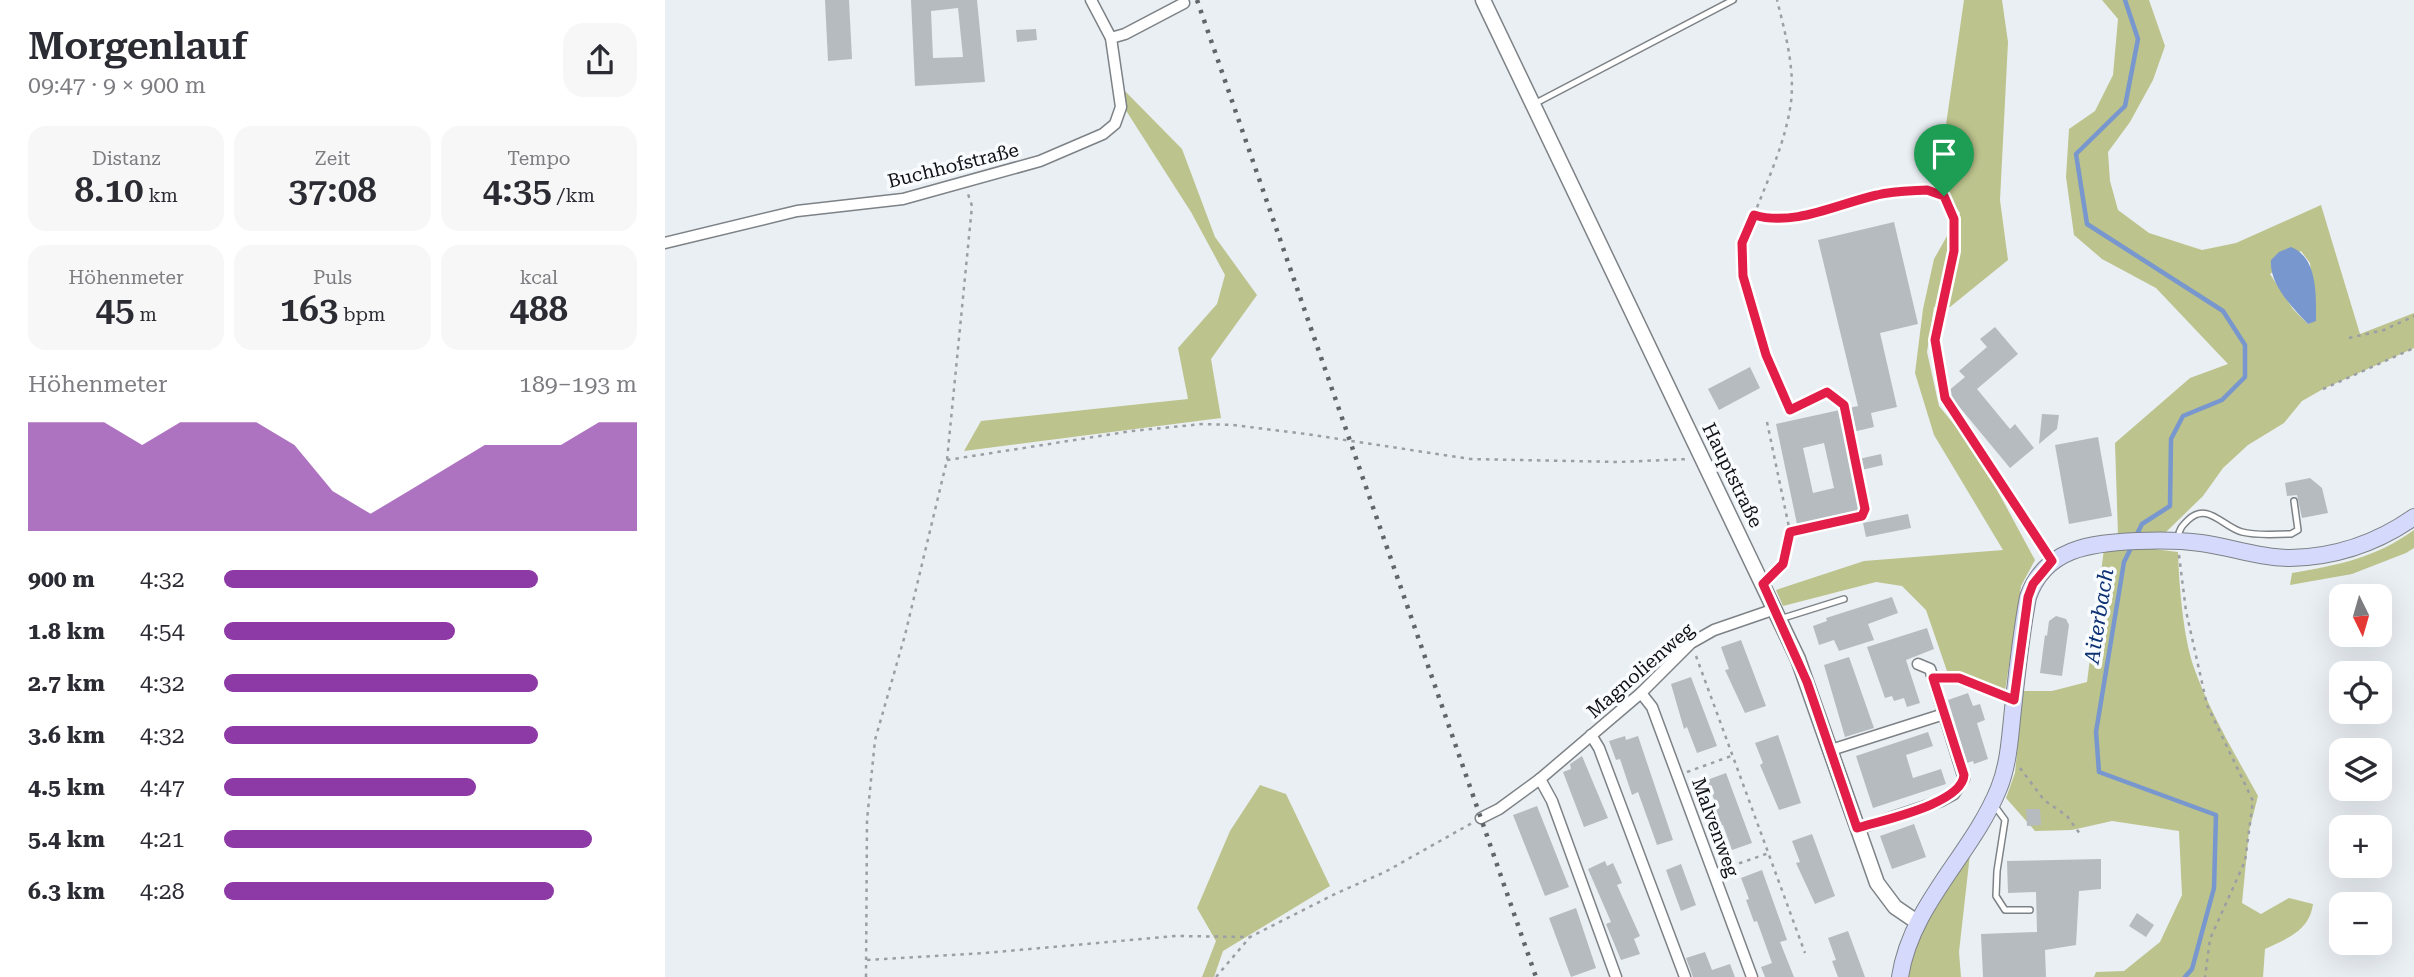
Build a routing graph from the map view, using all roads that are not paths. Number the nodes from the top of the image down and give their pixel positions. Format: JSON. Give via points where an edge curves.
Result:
{"nodes":[{"id":1,"x":1091,"y":0,"type":"edge"},
{"id":2,"x":1483,"y":0,"type":"edge"},
{"id":3,"x":1733,"y":0,"type":"edge"},
{"id":4,"x":1184,"y":3,"type":"dead end"},
{"id":5,"x":1111,"y":38,"type":"junction"},
{"id":6,"x":1532,"y":105,"type":"junction"},
{"id":7,"x":665,"y":243,"type":"edge"},
{"id":8,"x":1945,"y":398,"type":"road end"},
{"id":9,"x":2294,"y":501,"type":"dead end"},
{"id":10,"x":2414,"y":517,"type":"edge"},
{"id":11,"x":2177,"y":541,"type":"junction"},
{"id":12,"x":2052,"y":561,"type":"junction"},
{"id":13,"x":1844,"y":599,"type":"dead end"},
{"id":14,"x":1777,"y":614,"type":"junction"},
{"id":15,"x":1918,"y":664,"type":"dead end"},
{"id":16,"x":1640,"y":693,"type":"junction"},
{"id":17,"x":1944,"y":714,"type":"junction"},
{"id":18,"x":1591,"y":735,"type":"junction"},
{"id":19,"x":1831,"y":750,"type":"junction"},
{"id":20,"x":1540,"y":779,"type":"junction"},
{"id":21,"x":1992,"y":802,"type":"junction"},
{"id":22,"x":1481,"y":818,"type":"road end"},
{"id":23,"x":1857,"y":828,"type":"junction"},
{"id":24,"x":2030,"y":910,"type":"dead end"},
{"id":25,"x":1917,"y":922,"type":"junction"},
{"id":26,"x":1616,"y":977,"type":"edge"},
{"id":27,"x":1685,"y":977,"type":"edge"},
{"id":28,"x":1752,"y":977,"type":"edge"},
{"id":29,"x":1900,"y":977,"type":"edge"}],
"edges":[{"from":1,"to":5,"type":"street","name":"Buchhofstraße"},
{"from":2,"to":6,"type":"street","name":"Hauptstraße"},
{"from":3,"to":6,"type":"lane"},
{"from":4,"to":5,"type":"street"},
{"from":5,"to":7,"type":"street","name":"Buchhofstraße","via":[[1121,107],[1111,130],[1040,161],[903,199],[797,211]]},
{"from":6,"to":14,"type":"street","name":"Hauptstraße"},
{"from":8,"to":12,"type":"lane"},
{"from":9,"to":11,"type":"lane","via":[[2298,530],[2291,534],[2241,532],[2200,512],[2180,528]]},
{"from":10,"to":11,"type":"main road","via":[[2361,546],[2312,557],[2260,555]]},
{"from":11,"to":12,"type":"main road","via":[[2110,542],[2076,548]]},
{"from":12,"to":21,"type":"main road","via":[[2028,597],[2005,770]]},
{"from":13,"to":14,"type":"lane"},
{"from":14,"to":16,"type":"street","name":"Magnolienweg","via":[[1714,630],[1691,643]]},
{"from":14,"to":19,"type":"street","name":"Hauptstraße"},
{"from":15,"to":17,"type":"street","via":[[1930,669]]},
{"from":16,"to":18,"type":"street","name":"Magnolienweg"},
{"from":16,"to":28,"type":"street","name":"Malvenweg","via":[[1652,707]]},
{"from":17,"to":19,"type":"street"},
{"from":17,"to":23,"type":"street","via":[[1963,783],[1941,801]]},
{"from":18,"to":20,"type":"street","name":"Magnolienweg"},
{"from":18,"to":27,"type":"street"},
{"from":19,"to":23,"type":"street","name":"Hauptstraße"},
{"from":20,"to":22,"type":"street","name":"Magnolienweg"},
{"from":20,"to":26,"type":"street"},
{"from":21,"to":24,"type":"lane","via":[[2005,820],[1996,896],[2005,910]]},
{"from":21,"to":25,"type":"main road"},
{"from":23,"to":25,"type":"street","name":"Hauptstraße","via":[[1880,891]]},
{"from":25,"to":29,"type":"main road"}]}
